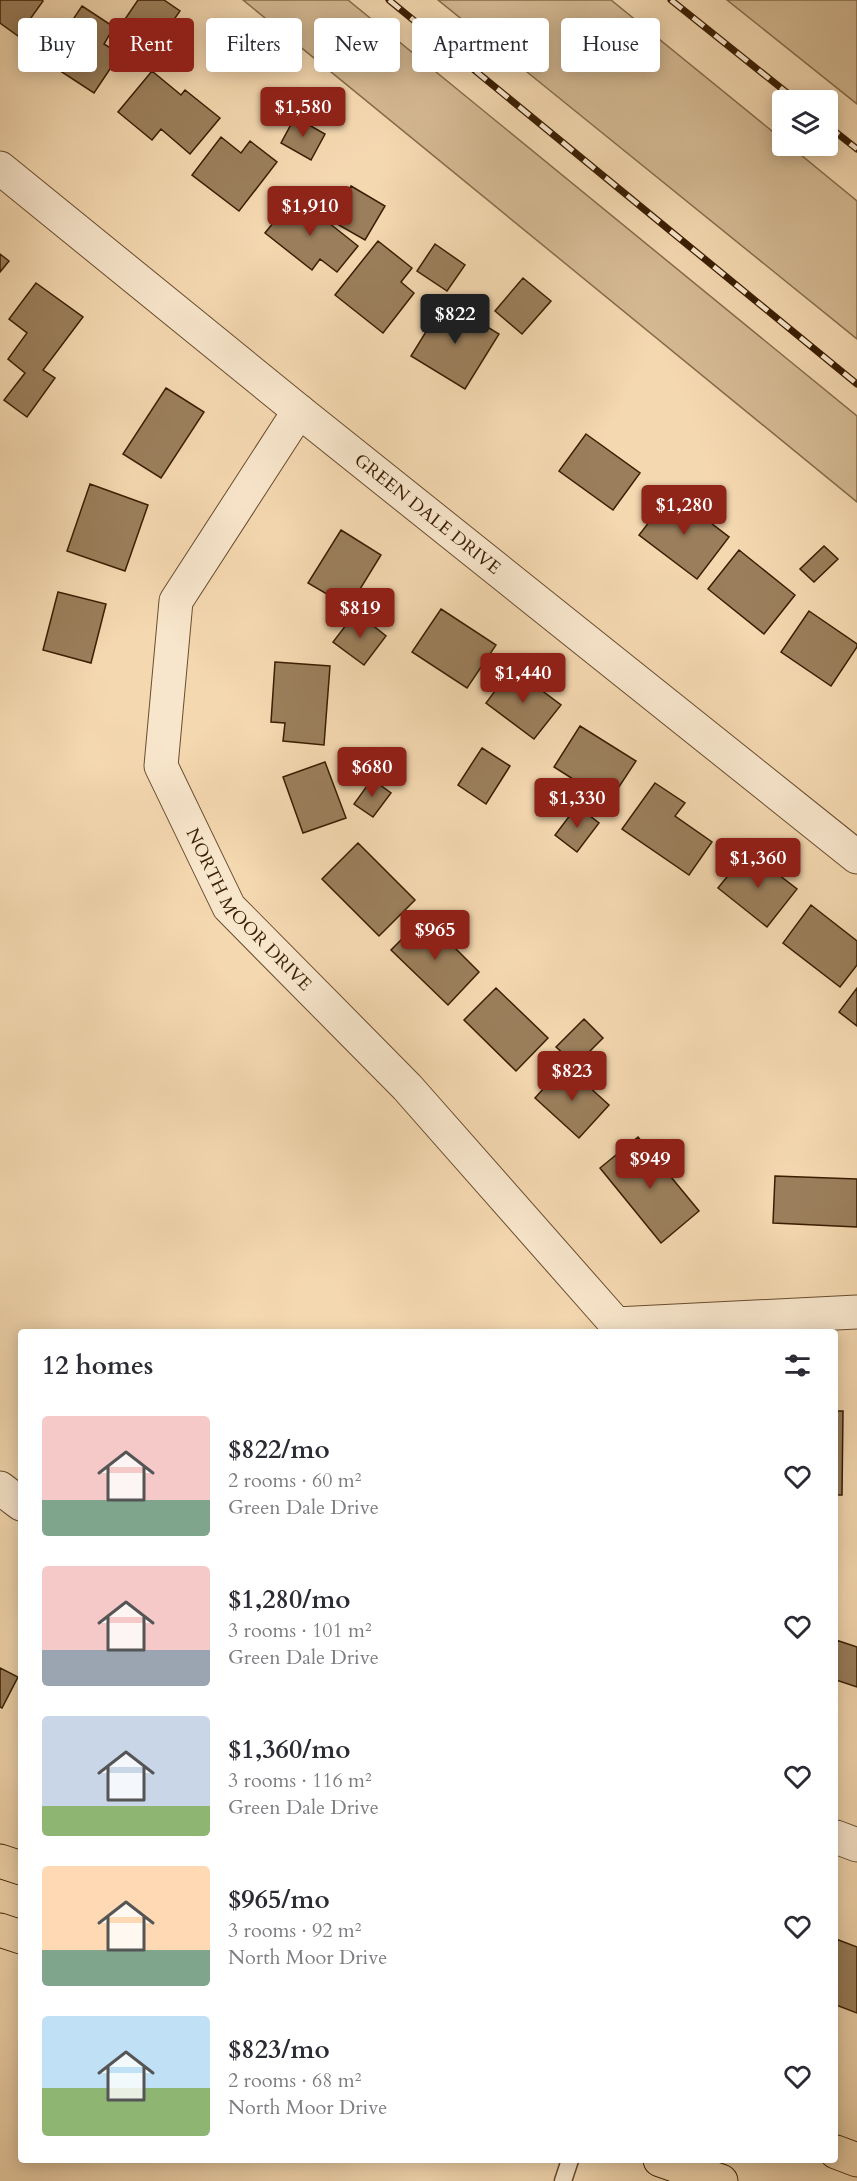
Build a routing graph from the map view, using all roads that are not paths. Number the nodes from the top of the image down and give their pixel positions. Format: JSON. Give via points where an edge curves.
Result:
{"nodes":[{"id":1,"x":0,"y":168,"type":"edge"},
{"id":2,"x":299,"y":411,"type":"junction"},
{"id":3,"x":857,"y":857,"type":"edge"},
{"id":4,"x":857,"y":1312,"type":"edge"},
{"id":5,"x":617,"y":1328,"type":"edge"},
{"id":6,"x":0,"y":1488,"type":"edge"},
{"id":7,"x":18,"y":1502,"type":"edge"},
{"id":8,"x":838,"y":1838,"type":"edge"},
{"id":9,"x":857,"y":1845,"type":"edge"},
{"id":10,"x":0,"y":1861,"type":"edge"},
{"id":11,"x":18,"y":1868,"type":"edge"},
{"id":12,"x":0,"y":1930,"type":"edge"},
{"id":13,"x":18,"y":1936,"type":"edge"},
{"id":14,"x":838,"y":2153,"type":"edge"},
{"id":15,"x":857,"y":2160,"type":"edge"},
{"id":16,"x":569,"y":2163,"type":"edge"},
{"id":17,"x":669,"y":2163,"type":"edge"},
{"id":18,"x":563,"y":2181,"type":"edge"},
{"id":19,"x":722,"y":2181,"type":"edge"}],
"edges":[{"from":1,"to":2,"type":"street","name":"GREEN DALE DRIVE"},
{"from":2,"to":3,"type":"street","name":"GREEN DALE DRIVE"},
{"from":2,"to":5,"type":"street","name":"NORTH MOOR DRIVE","via":[[176,601],[161,766],[229,908],[407,1087]]},
{"from":4,"to":5,"type":"street"},
{"from":6,"to":7,"type":"street"},
{"from":8,"to":9,"type":"street"},
{"from":10,"to":11,"type":"main road"},
{"from":12,"to":13,"type":"main road"},
{"from":14,"to":15,"type":"main road"},
{"from":16,"to":18,"type":"lane"},
{"from":17,"to":19,"type":"main road"}]}
